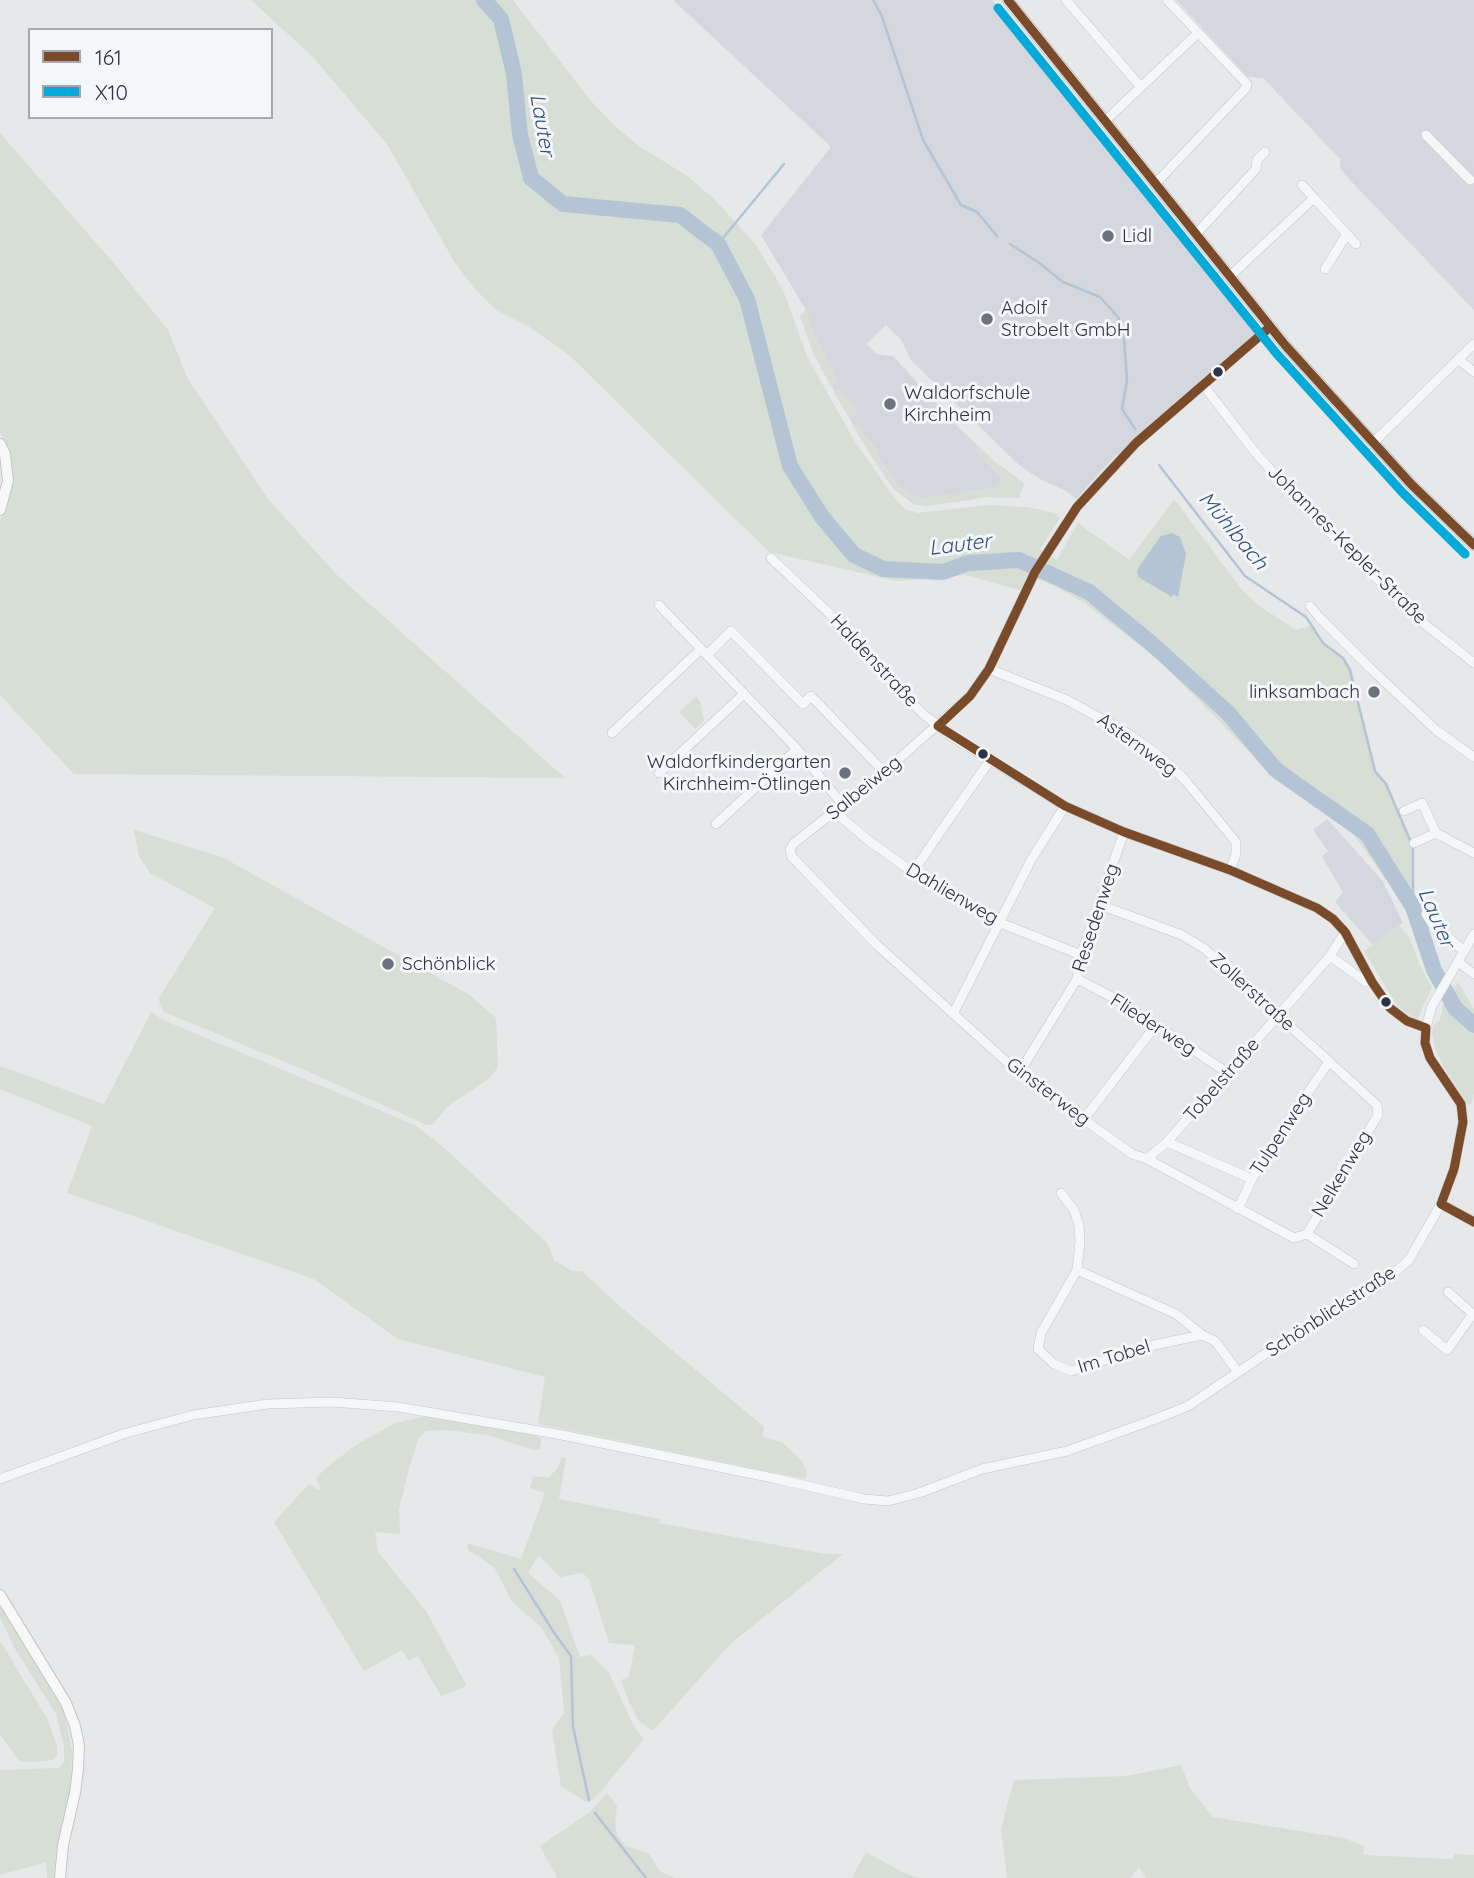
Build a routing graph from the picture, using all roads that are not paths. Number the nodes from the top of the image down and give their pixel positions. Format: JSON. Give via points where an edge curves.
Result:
{"nodes":[{"id":1,"x":1008,"y":0,"type":"edge"},
{"id":2,"x":1066,"y":0,"type":"edge"},
{"id":3,"x":1167,"y":0,"type":"edge"},
{"id":4,"x":1198,"y":33,"type":"junction"},
{"id":5,"x":1141,"y":87,"type":"junction"},
{"id":6,"x":1105,"y":121,"type":"junction"},
{"id":7,"x":1426,"y":135,"type":"dead end"},
{"id":8,"x":1265,"y":152,"type":"dead end"},
{"id":9,"x":1473,"y":180,"type":"edge"},
{"id":10,"x":1156,"y":183,"type":"junction"},
{"id":11,"x":1302,"y":185,"type":"dead end"},
{"id":12,"x":1314,"y":198,"type":"junction"},
{"id":13,"x":1196,"y":234,"type":"junction"},
{"id":14,"x":1347,"y":234,"type":"junction"},
{"id":15,"x":1356,"y":244,"type":"dead end"},
{"id":16,"x":1325,"y":270,"type":"dead end"},
{"id":17,"x":1230,"y":275,"type":"junction"},
{"id":18,"x":1270,"y":327,"type":"junction"},
{"id":19,"x":1474,"y":344,"type":"edge"},
{"id":20,"x":1458,"y":359,"type":"junction"},
{"id":21,"x":1474,"y":372,"type":"edge"},
{"id":22,"x":1204,"y":386,"type":"junction"},
{"id":23,"x":1374,"y":442,"type":"junction"},
{"id":24,"x":0,"y":444,"type":"edge"},
{"id":25,"x":0,"y":510,"type":"edge"},
{"id":26,"x":1474,"y":545,"type":"edge"},
{"id":27,"x":771,"y":558,"type":"dead end"},
{"id":28,"x":659,"y":606,"type":"dead end"},
{"id":29,"x":1310,"y":606,"type":"dead end"},
{"id":30,"x":704,"y":652,"type":"junction"},
{"id":31,"x":1474,"y":663,"type":"edge"},
{"id":32,"x":989,"y":669,"type":"junction"},
{"id":33,"x":744,"y":694,"type":"junction"},
{"id":34,"x":938,"y":726,"type":"junction"},
{"id":35,"x":612,"y":733,"type":"dead end"},
{"id":36,"x":797,"y":749,"type":"junction"},
{"id":37,"x":1474,"y":757,"type":"edge"},
{"id":38,"x":990,"y":761,"type":"junction"},
{"id":39,"x":884,"y":772,"type":"junction"},
{"id":40,"x":659,"y":773,"type":"dead end"},
{"id":41,"x":843,"y":805,"type":"junction"},
{"id":42,"x":1065,"y":806,"type":"junction"},
{"id":43,"x":1404,"y":811,"type":"dead end"},
{"id":44,"x":835,"y":812,"type":"junction"},
{"id":45,"x":716,"y":824,"type":"dead end"},
{"id":46,"x":1124,"y":832,"type":"junction"},
{"id":47,"x":1436,"y":833,"type":"junction"},
{"id":48,"x":1414,"y":843,"type":"dead end"},
{"id":49,"x":790,"y":850,"type":"joint"},
{"id":50,"x":1474,"y":853,"type":"edge"},
{"id":51,"x":1230,"y":870,"type":"junction"},
{"id":52,"x":912,"y":873,"type":"junction"},
{"id":53,"x":1100,"y":905,"type":"junction"},
{"id":54,"x":1426,"y":914,"type":"dead end"},
{"id":55,"x":999,"y":922,"type":"junction"},
{"id":56,"x":1345,"y":932,"type":"junction"},
{"id":57,"x":1474,"y":934,"type":"edge"},
{"id":58,"x":1464,"y":951,"type":"junction"},
{"id":59,"x":1080,"y":955,"type":"junction"},
{"id":60,"x":1330,"y":956,"type":"junction"},
{"id":61,"x":1458,"y":962,"type":"junction"},
{"id":62,"x":1474,"y":974,"type":"edge"},
{"id":63,"x":1077,"y":979,"type":"junction"},
{"id":64,"x":1372,"y":982,"type":"junction"},
{"id":65,"x":953,"y":1014,"type":"junction"},
{"id":66,"x":1279,"y":1015,"type":"junction"},
{"id":67,"x":1156,"y":1025,"type":"junction"},
{"id":68,"x":1426,"y":1028,"type":"junction"},
{"id":69,"x":1329,"y":1062,"type":"junction"},
{"id":70,"x":1019,"y":1073,"type":"junction"},
{"id":71,"x":1228,"y":1073,"type":"junction"},
{"id":72,"x":1378,"y":1115,"type":"joint"},
{"id":73,"x":1084,"y":1119,"type":"junction"},
{"id":74,"x":1167,"y":1142,"type":"junction"},
{"id":75,"x":1147,"y":1159,"type":"junction"},
{"id":76,"x":1252,"y":1179,"type":"junction"},
{"id":77,"x":1061,"y":1192,"type":"dead end"},
{"id":78,"x":1441,"y":1204,"type":"junction"},
{"id":79,"x":1238,"y":1209,"type":"junction"},
{"id":80,"x":1474,"y":1222,"type":"edge"},
{"id":81,"x":1307,"y":1234,"type":"junction"},
{"id":82,"x":1354,"y":1265,"type":"dead end"},
{"id":83,"x":1077,"y":1270,"type":"junction"},
{"id":84,"x":1448,"y":1292,"type":"dead end"},
{"id":85,"x":1474,"y":1315,"type":"edge"},
{"id":86,"x":1423,"y":1330,"type":"dead end"},
{"id":87,"x":1202,"y":1335,"type":"junction"},
{"id":88,"x":1238,"y":1372,"type":"junction"},
{"id":89,"x":0,"y":1479,"type":"edge"},
{"id":90,"x":0,"y":1595,"type":"edge"},
{"id":91,"x":60,"y":1878,"type":"edge"}],
"edges":[{"from":1,"to":6,"type":"main road"},
{"from":2,"to":5,"type":"street"},
{"from":3,"to":4,"type":"street"},
{"from":4,"to":5,"type":"street"},
{"from":4,"to":10,"type":"street","via":[[1246,88]]},
{"from":5,"to":6,"type":"street"},
{"from":6,"to":10,"type":"main road"},
{"from":7,"to":9,"type":"street"},
{"from":8,"to":13,"type":"street","via":[[1256,169]]},
{"from":10,"to":13,"type":"main road"},
{"from":11,"to":12,"type":"street"},
{"from":12,"to":14,"type":"street"},
{"from":12,"to":17,"type":"street"},
{"from":13,"to":17,"type":"main road"},
{"from":14,"to":15,"type":"street"},
{"from":14,"to":16,"type":"street"},
{"from":17,"to":18,"type":"main road"},
{"from":18,"to":22,"type":"street"},
{"from":18,"to":23,"type":"main road"},
{"from":19,"to":20,"type":"street"},
{"from":20,"to":21,"type":"street"},
{"from":20,"to":23,"type":"street"},
{"from":22,"to":31,"type":"street","name":"Johannes-Kepler-Straße","via":[[1301,504],[1417,618]]},
{"from":22,"to":32,"type":"street","via":[[1136,443],[1072,513],[1046,552]]},
{"from":23,"to":26,"type":"main road"},
{"from":24,"to":25,"type":"main road","via":[[8,481]]},
{"from":27,"to":34,"type":"street","name":"Haldenstraße"},
{"from":28,"to":30,"type":"street"},
{"from":29,"to":37,"type":"street","via":[[1436,730]]},
{"from":30,"to":33,"type":"street"},
{"from":30,"to":35,"type":"street"},
{"from":30,"to":39,"type":"street","via":[[731,631],[803,704],[811,696]]},
{"from":32,"to":34,"type":"street","via":[[970,696]]},
{"from":32,"to":51,"type":"street","name":"Asternweg","via":[[1067,700],[1160,756],[1236,842]]},
{"from":33,"to":36,"type":"street"},
{"from":33,"to":40,"type":"street"},
{"from":34,"to":38,"type":"street","name":"Haldenstraße"},
{"from":34,"to":39,"type":"street","name":"Salbeiweg"},
{"from":36,"to":41,"type":"street"},
{"from":36,"to":45,"type":"street"},
{"from":38,"to":42,"type":"street","name":"Haldenstraße"},
{"from":38,"to":52,"type":"street"},
{"from":39,"to":41,"type":"street","name":"Salbeiweg"},
{"from":41,"to":44,"type":"street","name":"Salbeiweg"},
{"from":42,"to":46,"type":"street","name":"Haldenstraße"},
{"from":42,"to":55,"type":"street"},
{"from":43,"to":47,"type":"street","via":[[1422,803]]},
{"from":44,"to":49,"type":"street","name":"Salbeiweg"},
{"from":44,"to":52,"type":"street","name":"Dahlienweg"},
{"from":46,"to":51,"type":"street","name":"Haldenstraße"},
{"from":46,"to":53,"type":"street","name":"Resedenweg"},
{"from":47,"to":48,"type":"street"},
{"from":47,"to":50,"type":"street"},
{"from":49,"to":65,"type":"street","name":"Ginsterweg","via":[[831,900]]},
{"from":51,"to":56,"type":"street","name":"Haldenstraße","via":[[1317,908]]},
{"from":52,"to":55,"type":"street","name":"Dahlienweg"},
{"from":53,"to":59,"type":"street","name":"Resedenweg"},
{"from":53,"to":66,"type":"street","name":"Zollerstraße","via":[[1182,935],[1205,949]]},
{"from":54,"to":58,"type":"street"},
{"from":55,"to":59,"type":"street","name":"Dahlienweg"},
{"from":55,"to":65,"type":"street"},
{"from":56,"to":60,"type":"street","name":"Tobelstraße"},
{"from":56,"to":64,"type":"street","name":"Haldenstraße"},
{"from":57,"to":58,"type":"street"},
{"from":58,"to":61,"type":"street"},
{"from":59,"to":63,"type":"street","name":"Resedenweg"},
{"from":60,"to":64,"type":"street","name":"Haldenstraße"},
{"from":60,"to":66,"type":"street","name":"Tobelstraße"},
{"from":61,"to":62,"type":"street"},
{"from":61,"to":68,"type":"street","via":[[1432,1006]]},
{"from":63,"to":67,"type":"street","name":"Fliederweg"},
{"from":63,"to":70,"type":"street","name":"Resedenweg"},
{"from":64,"to":68,"type":"street","name":"Haldenstraße","via":[[1394,1012]]},
{"from":65,"to":70,"type":"street","name":"Ginsterweg"},
{"from":66,"to":69,"type":"street","name":"Zollerstraße"},
{"from":66,"to":71,"type":"street","name":"Tobelstraße"},
{"from":67,"to":71,"type":"street","name":"Fliederweg"},
{"from":67,"to":73,"type":"street"},
{"from":68,"to":78,"type":"street","name":"Schönblickstraße","via":[[1430,1059],[1461,1104],[1463,1122]]},
{"from":69,"to":72,"type":"street","name":"Zollerstraße","via":[[1377,1105]]},
{"from":69,"to":76,"type":"street","name":"Tulpenweg"},
{"from":70,"to":73,"type":"street","name":"Ginsterweg"},
{"from":71,"to":74,"type":"street","name":"Tobelstraße"},
{"from":72,"to":81,"type":"street","name":"Nelkenweg"},
{"from":73,"to":75,"type":"street","name":"Ginsterweg","via":[[1132,1154]]},
{"from":74,"to":75,"type":"street","name":"Tobelstraße"},
{"from":74,"to":76,"type":"street"},
{"from":75,"to":79,"type":"street","name":"Ginsterweg"},
{"from":76,"to":79,"type":"street","name":"Tulpenweg"},
{"from":77,"to":83,"type":"street","name":"Im Tobel","via":[[1079,1225]]},
{"from":78,"to":80,"type":"street"},
{"from":78,"to":88,"type":"street","name":"Schönblickstraße","via":[[1395,1274]]},
{"from":79,"to":81,"type":"street","name":"Ginsterweg","via":[[1294,1238]]},
{"from":81,"to":82,"type":"street","name":"Ginsterweg"},
{"from":83,"to":87,"type":"street","via":[[1176,1314]]},
{"from":83,"to":87,"type":"street","name":"Im Tobel","via":[[1041,1333],[1038,1349],[1054,1364],[1071,1371]]},
{"from":84,"to":85,"type":"street"},
{"from":85,"to":86,"type":"street","via":[[1447,1350]]},
{"from":87,"to":88,"type":"street","via":[[1215,1341]]},
{"from":88,"to":89,"type":"street","name":"Schönblickstraße","via":[[1188,1406],[1067,1451],[982,1469],[888,1501],[557,1434],[398,1407],[332,1402],[268,1404],[193,1415],[123,1434]]},
{"from":90,"to":91,"type":"main road","via":[[66,1703],[75,1726],[78,1769]]}]}
